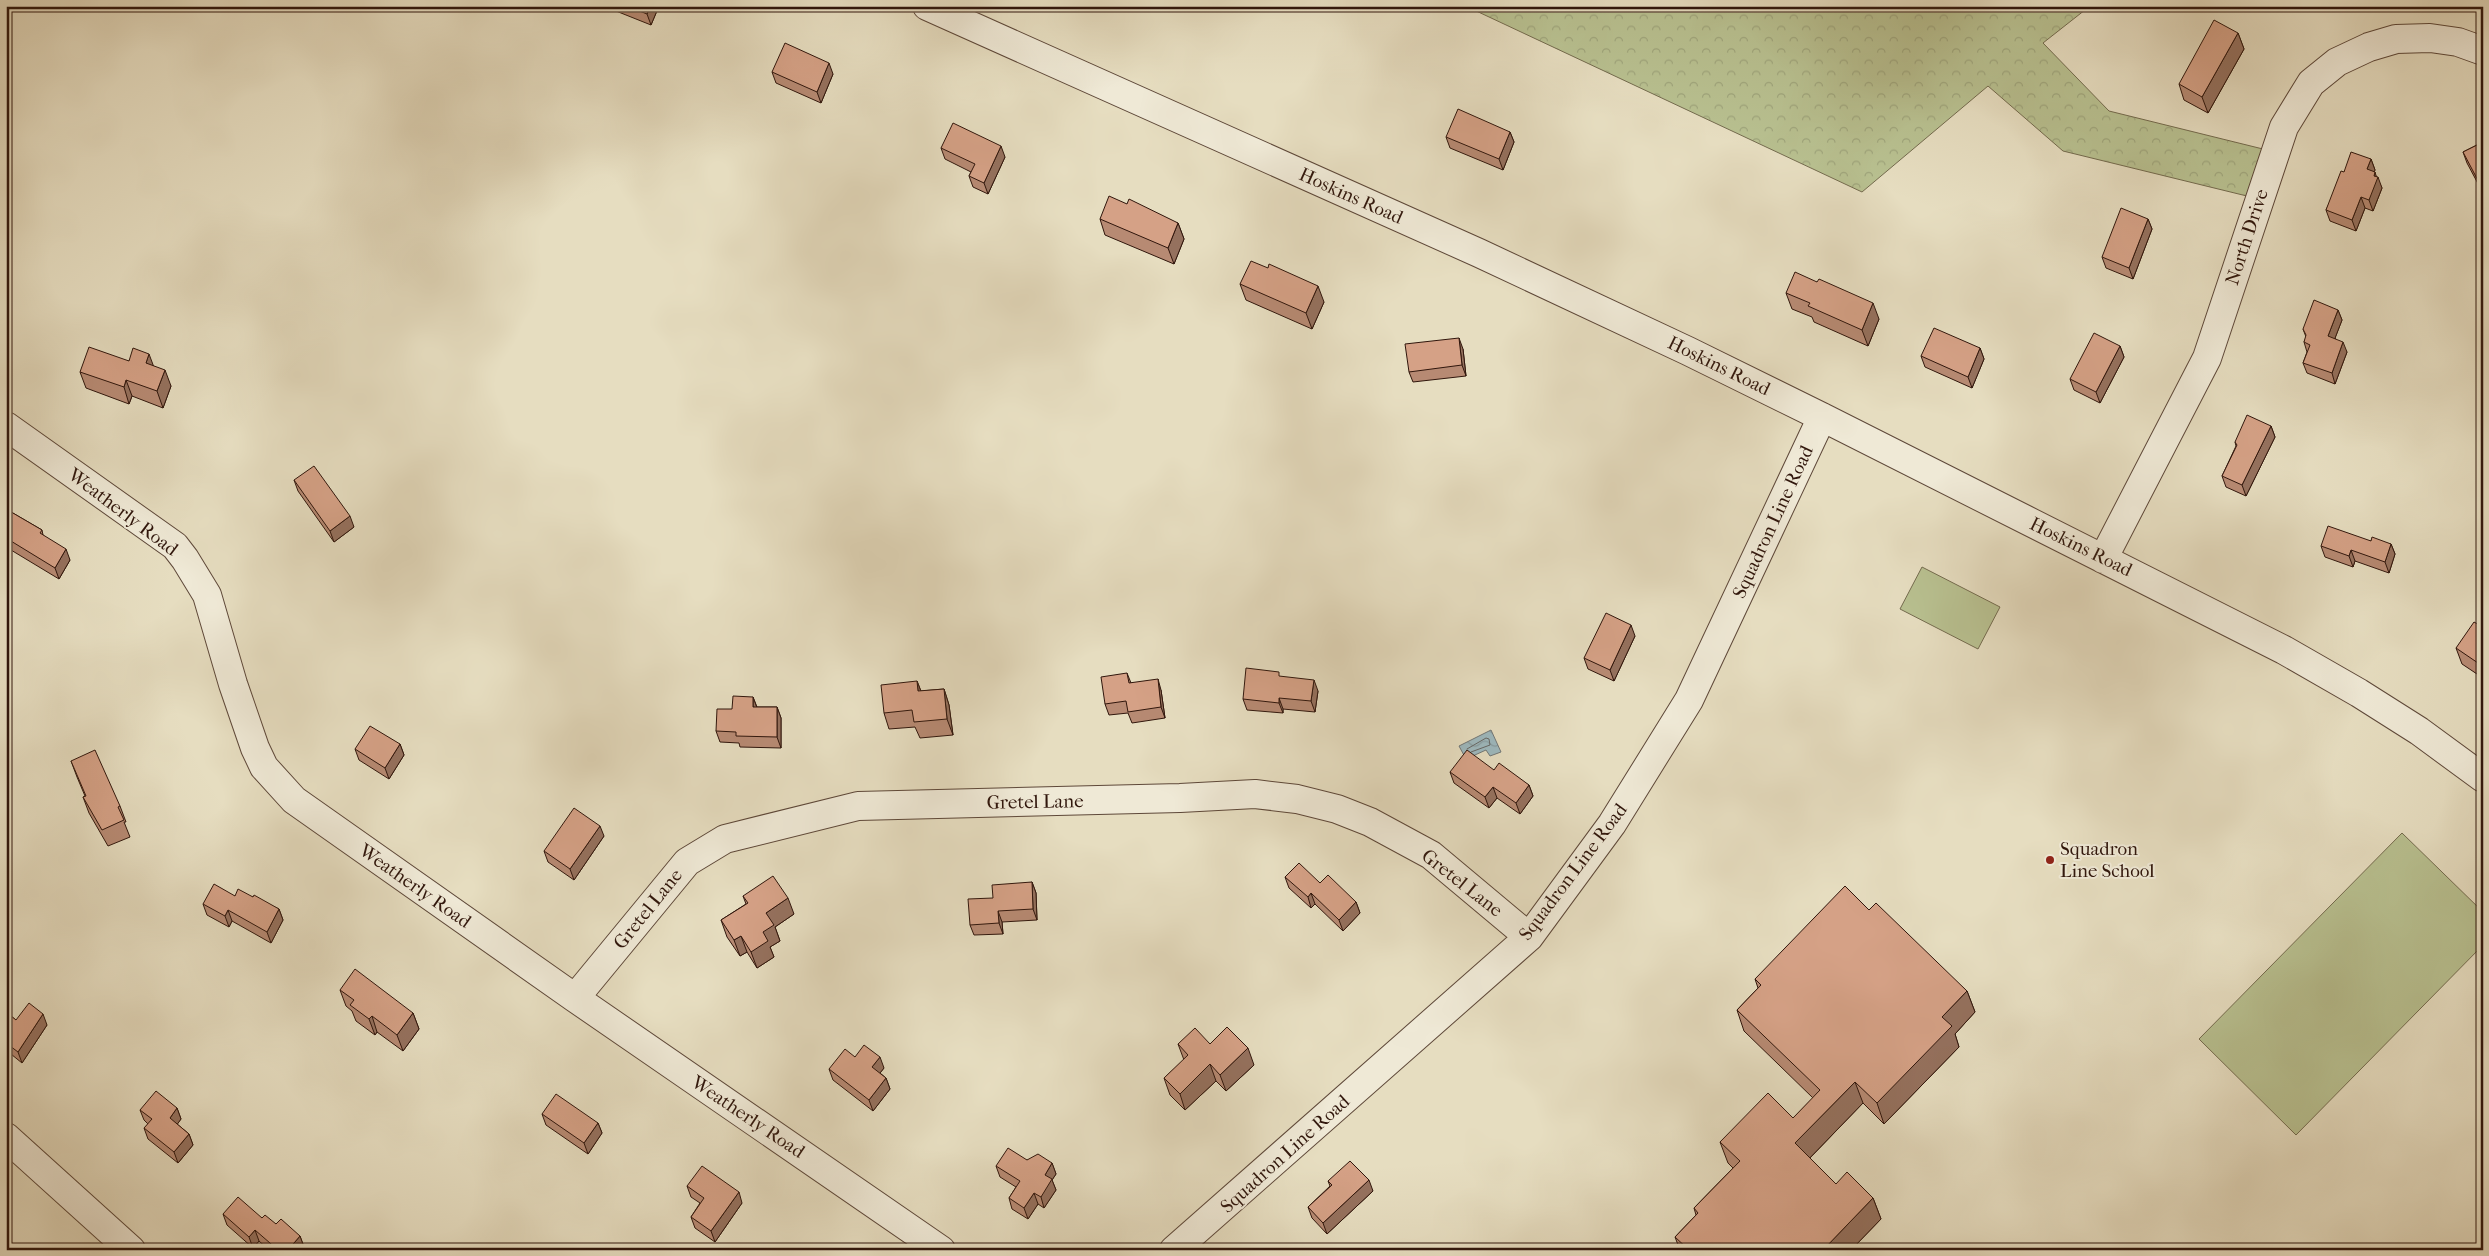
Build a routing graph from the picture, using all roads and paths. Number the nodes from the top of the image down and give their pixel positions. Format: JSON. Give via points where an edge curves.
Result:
{"nodes":[{"id":1,"x":927,"y":6,"type":"edge"},
{"id":2,"x":2483,"y":51,"type":"edge"},
{"id":3,"x":1822,"y":416,"type":"junction"},
{"id":4,"x":6,"y":426,"type":"edge"},
{"id":5,"x":2103,"y":559,"type":"junction"},
{"id":6,"x":2483,"y":778,"type":"edge"},
{"id":7,"x":1529,"y":937,"type":"junction"},
{"id":8,"x":575,"y":998,"type":"junction"},
{"id":9,"x":6,"y":1137,"type":"edge"},
{"id":10,"x":1189,"y":1246,"type":"edge"},
{"id":11,"x":131,"y":1250,"type":"edge"},
{"id":12,"x":941,"y":1250,"type":"edge"}],
"edges":[{"from":1,"to":3,"type":"street","name":"Hoskins Road","via":[[1488,257]]},
{"from":2,"to":5,"type":"street","name":"North Drive","via":[[2458,42],[2430,38],[2396,39],[2368,47],[2337,62],[2311,83],[2284,126],[2207,358]]},
{"from":3,"to":5,"type":"street","name":"Hoskins Road"},
{"from":3,"to":7,"type":"street","name":"Squadron Line Road","via":[[1689,700],[1612,824]]},
{"from":4,"to":8,"type":"street","name":"Weatherly Road","via":[[174,546],[186,559],[207,595],[255,748],[264,767],[278,784],[294,800]]},
{"from":5,"to":6,"type":"street","name":"Hoskins Road","via":[[2301,659],[2419,732]]},
{"from":7,"to":8,"type":"street","name":"Gretel Lane","via":[[1431,855],[1370,822],[1297,799],[1256,794],[858,806],[725,838],[687,862]]},
{"from":7,"to":10,"type":"street","name":"Squadron Line Road"},
{"from":8,"to":12,"type":"street","name":"Weatherly Road"},
{"from":9,"to":11,"type":"street"}]}
